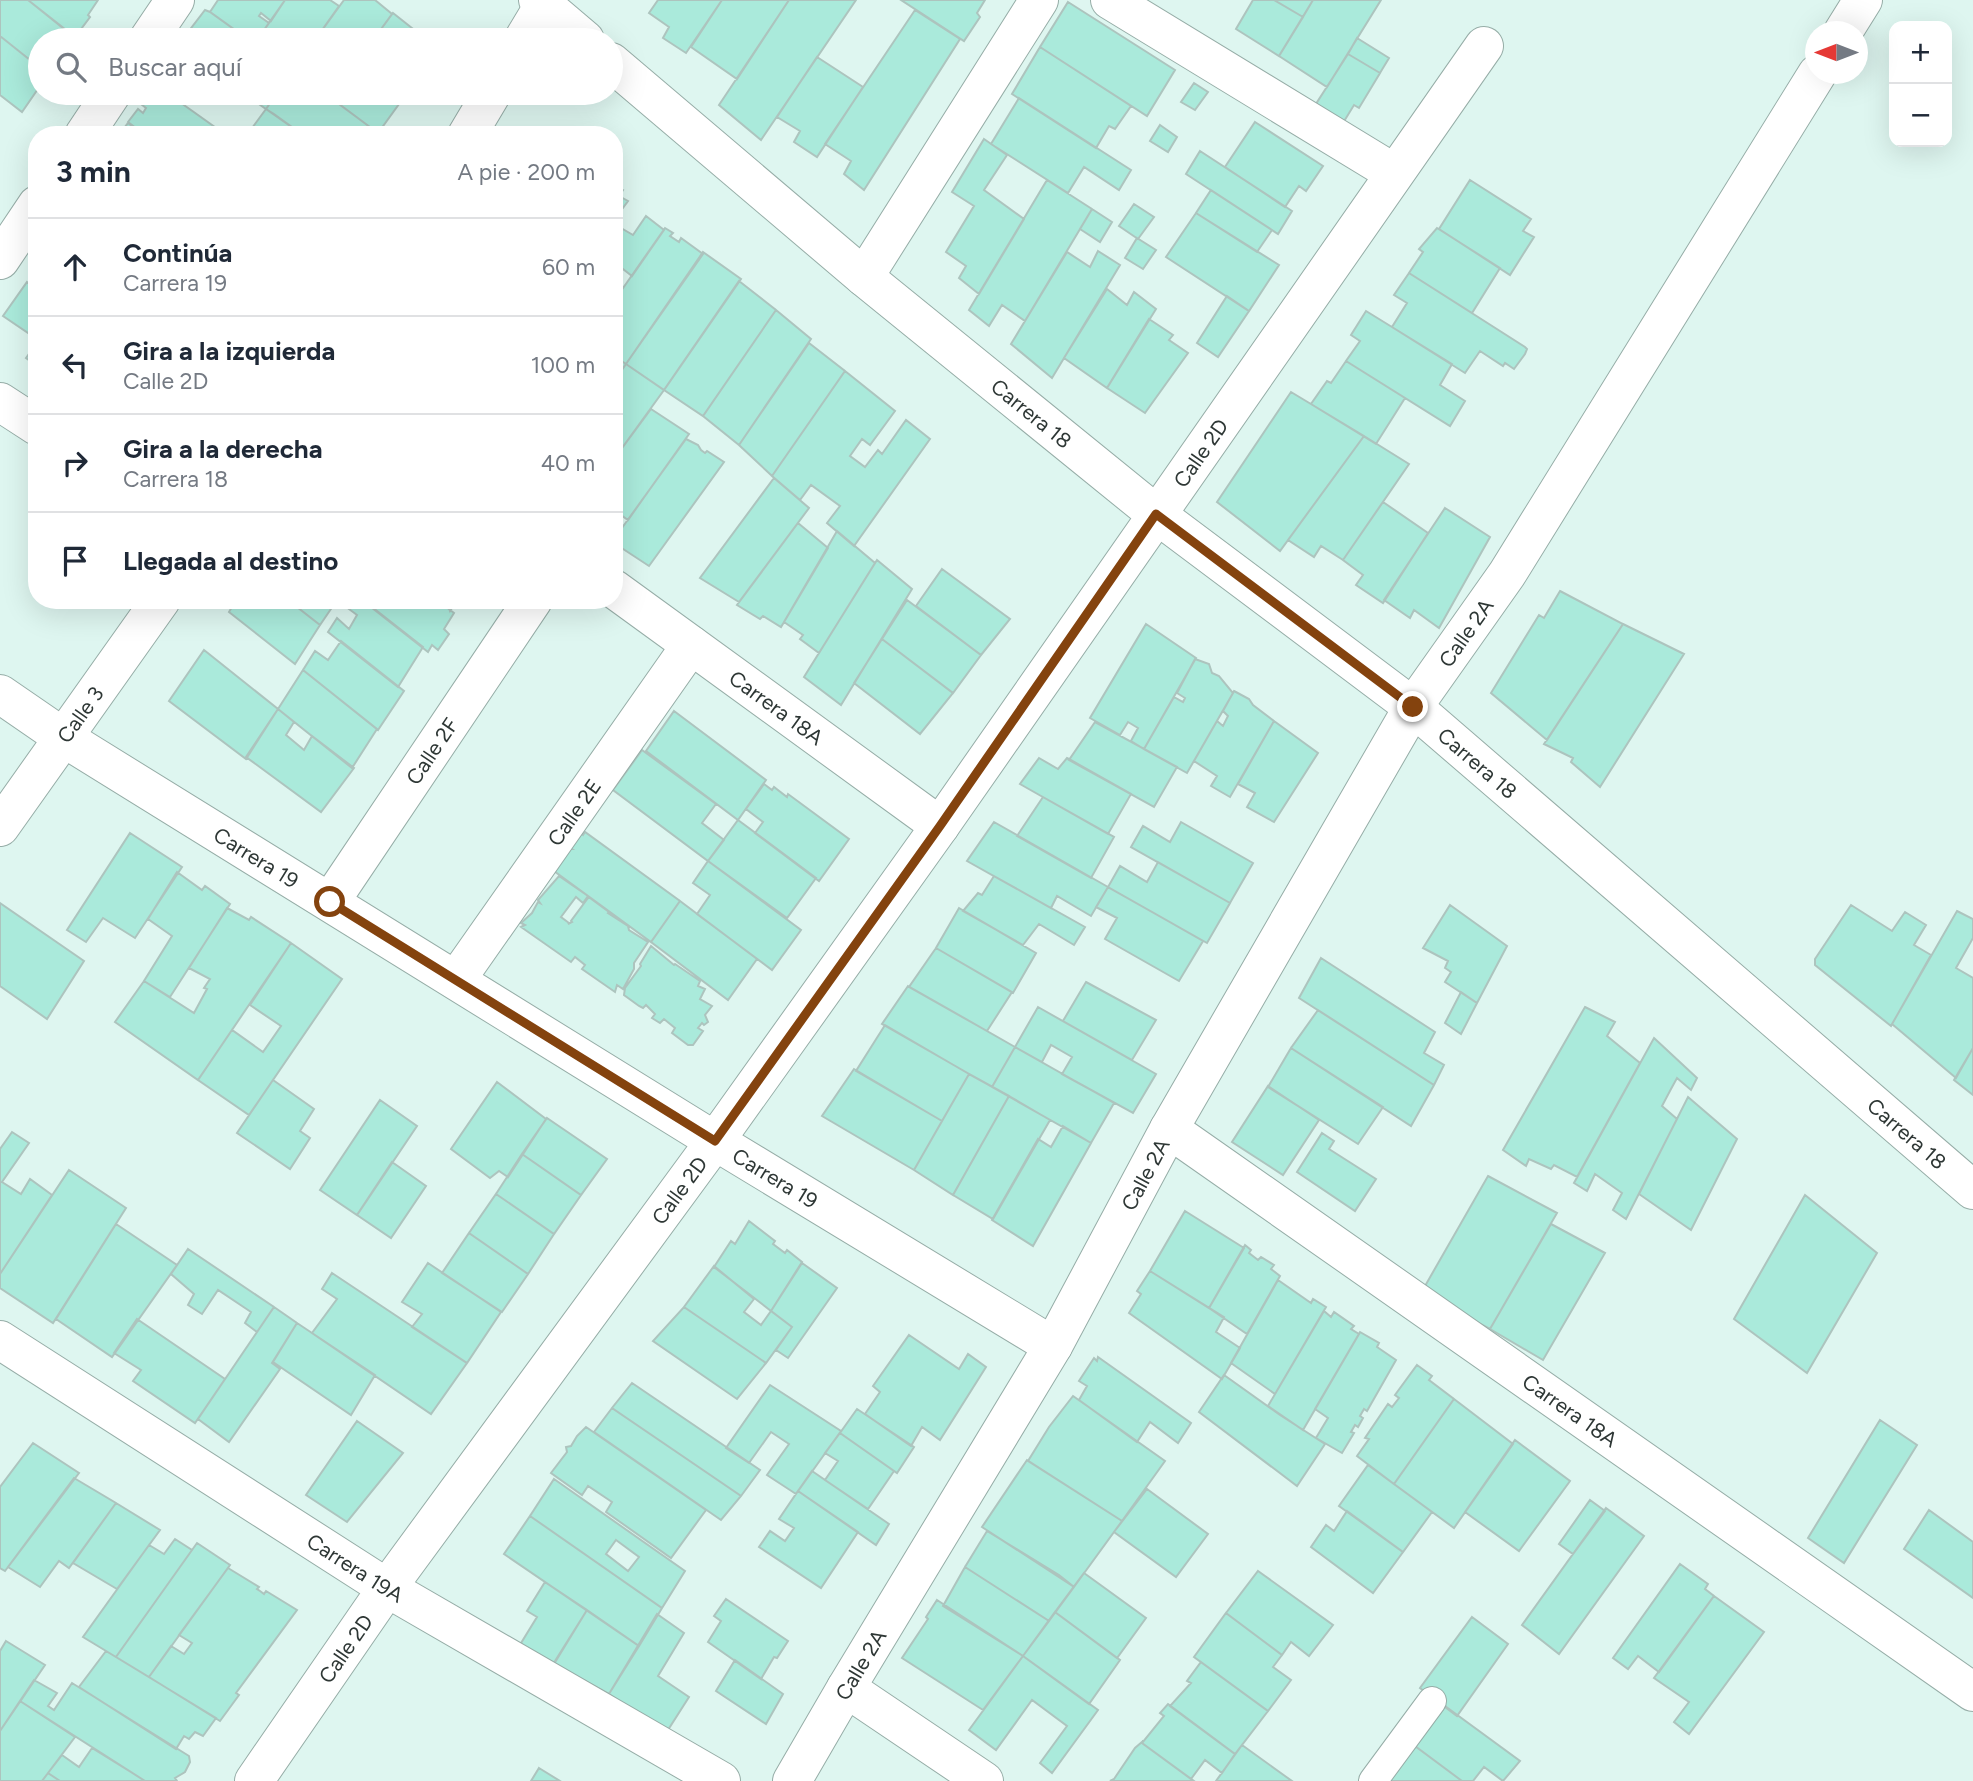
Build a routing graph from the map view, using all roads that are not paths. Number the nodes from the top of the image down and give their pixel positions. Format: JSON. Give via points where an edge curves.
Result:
{"nodes":[{"id":1,"x":175,"y":0,"type":"edge"},
{"id":2,"x":1040,"y":0,"type":"edge"},
{"id":3,"x":1110,"y":0,"type":"edge"},
{"id":4,"x":1863,"y":0,"type":"edge"},
{"id":5,"x":543,"y":2,"type":"edge"},
{"id":6,"x":1850,"y":21,"type":"edge"},
{"id":7,"x":156,"y":28,"type":"edge"},
{"id":8,"x":529,"y":28,"type":"edge"},
{"id":9,"x":572,"y":28,"type":"edge"},
{"id":10,"x":1484,"y":46,"type":"dead end"},
{"id":11,"x":623,"y":72,"type":"edge"},
{"id":12,"x":1811,"y":84,"type":"edge"},
{"id":13,"x":104,"y":105,"type":"edge"},
{"id":14,"x":485,"y":105,"type":"edge"},
{"id":15,"x":90,"y":126,"type":"edge"},
{"id":16,"x":472,"y":126,"type":"edge"},
{"id":17,"x":1394,"y":173,"type":"junction"},
{"id":18,"x":28,"y":218,"type":"edge"},
{"id":19,"x":0,"y":260,"type":"edge"},
{"id":20,"x":864,"y":277,"type":"junction"},
{"id":21,"x":0,"y":402,"type":"edge"},
{"id":22,"x":28,"y":420,"type":"edge"},
{"id":23,"x":1156,"y":514,"type":"junction"},
{"id":24,"x":623,"y":596,"type":"edge"},
{"id":25,"x":155,"y":609,"type":"edge"},
{"id":26,"x":527,"y":609,"type":"edge"},
{"id":27,"x":691,"y":645,"type":"junction"},
{"id":28,"x":0,"y":694,"type":"edge"},
{"id":29,"x":1413,"y":707,"type":"junction"},
{"id":30,"x":64,"y":738,"type":"junction"},
{"id":31,"x":940,"y":826,"type":"junction"},
{"id":32,"x":0,"y":827,"type":"edge"},
{"id":33,"x":330,"y":902,"type":"junction"},
{"id":34,"x":456,"y":980,"type":"junction"},
{"id":35,"x":1169,"y":1129,"type":"junction"},
{"id":36,"x":715,"y":1141,"type":"junction"},
{"id":37,"x":1973,"y":1190,"type":"edge"},
{"id":38,"x":0,"y":1340,"type":"edge"},
{"id":39,"x":1053,"y":1346,"type":"junction"},
{"id":40,"x":387,"y":1588,"type":"junction"},
{"id":41,"x":845,"y":1688,"type":"junction"},
{"id":42,"x":1973,"y":1692,"type":"edge"},
{"id":43,"x":1432,"y":1701,"type":"dead end"},
{"id":44,"x":254,"y":1781,"type":"edge"},
{"id":45,"x":720,"y":1781,"type":"edge"},
{"id":46,"x":792,"y":1781,"type":"edge"},
{"id":47,"x":984,"y":1781,"type":"edge"},
{"id":48,"x":1373,"y":1781,"type":"edge"}],
"edges":[{"from":1,"to":7,"type":"street"},
{"from":2,"to":20,"type":"street"},
{"from":3,"to":17,"type":"street"},
{"from":4,"to":6,"type":"street"},
{"from":5,"to":8,"type":"street"},
{"from":5,"to":9,"type":"street"},
{"from":10,"to":17,"type":"street","name":"Calle 2D"},
{"from":11,"to":20,"type":"street","name":"Carrera 18"},
{"from":12,"to":29,"type":"street","name":"Calle 2A","via":[[1507,574]]},
{"from":13,"to":15,"type":"street"},
{"from":14,"to":16,"type":"street"},
{"from":17,"to":23,"type":"street","name":"Calle 2D"},
{"from":18,"to":19,"type":"street"},
{"from":20,"to":23,"type":"street","name":"Carrera 18"},
{"from":21,"to":22,"type":"street"},
{"from":23,"to":29,"type":"street","name":"Carrera 18"},
{"from":23,"to":31,"type":"street","name":"Calle 2D"},
{"from":24,"to":27,"type":"street","name":"Carrera 18A"},
{"from":25,"to":30,"type":"street","name":"Calle 3"},
{"from":26,"to":33,"type":"street","name":"Calle 2F"},
{"from":27,"to":31,"type":"street","name":"Carrera 18A"},
{"from":27,"to":34,"type":"street","name":"Calle 2E"},
{"from":28,"to":30,"type":"street","name":"Carrera 19"},
{"from":29,"to":35,"type":"street","name":"Calle 2A"},
{"from":29,"to":37,"type":"street","name":"Carrera 18"},
{"from":30,"to":32,"type":"street","name":"Calle 3"},
{"from":30,"to":33,"type":"street","name":"Carrera 19"},
{"from":31,"to":36,"type":"street","name":"Calle 2D"},
{"from":33,"to":34,"type":"street","name":"Carrera 19"},
{"from":34,"to":36,"type":"street","name":"Carrera 19"},
{"from":35,"to":39,"type":"street","name":"Calle 2A"},
{"from":35,"to":42,"type":"street","name":"Carrera 18A"},
{"from":36,"to":39,"type":"street","name":"Carrera 19"},
{"from":36,"to":40,"type":"street","name":"Calle 2D"},
{"from":38,"to":40,"type":"street","name":"Carrera 19A"},
{"from":39,"to":41,"type":"street","name":"Calle 2A"},
{"from":40,"to":44,"type":"street","name":"Calle 2D"},
{"from":40,"to":45,"type":"street","name":"Carrera 19A"},
{"from":41,"to":46,"type":"street","name":"Calle 2A"},
{"from":41,"to":47,"type":"street"},
{"from":43,"to":48,"type":"lane"}]}
